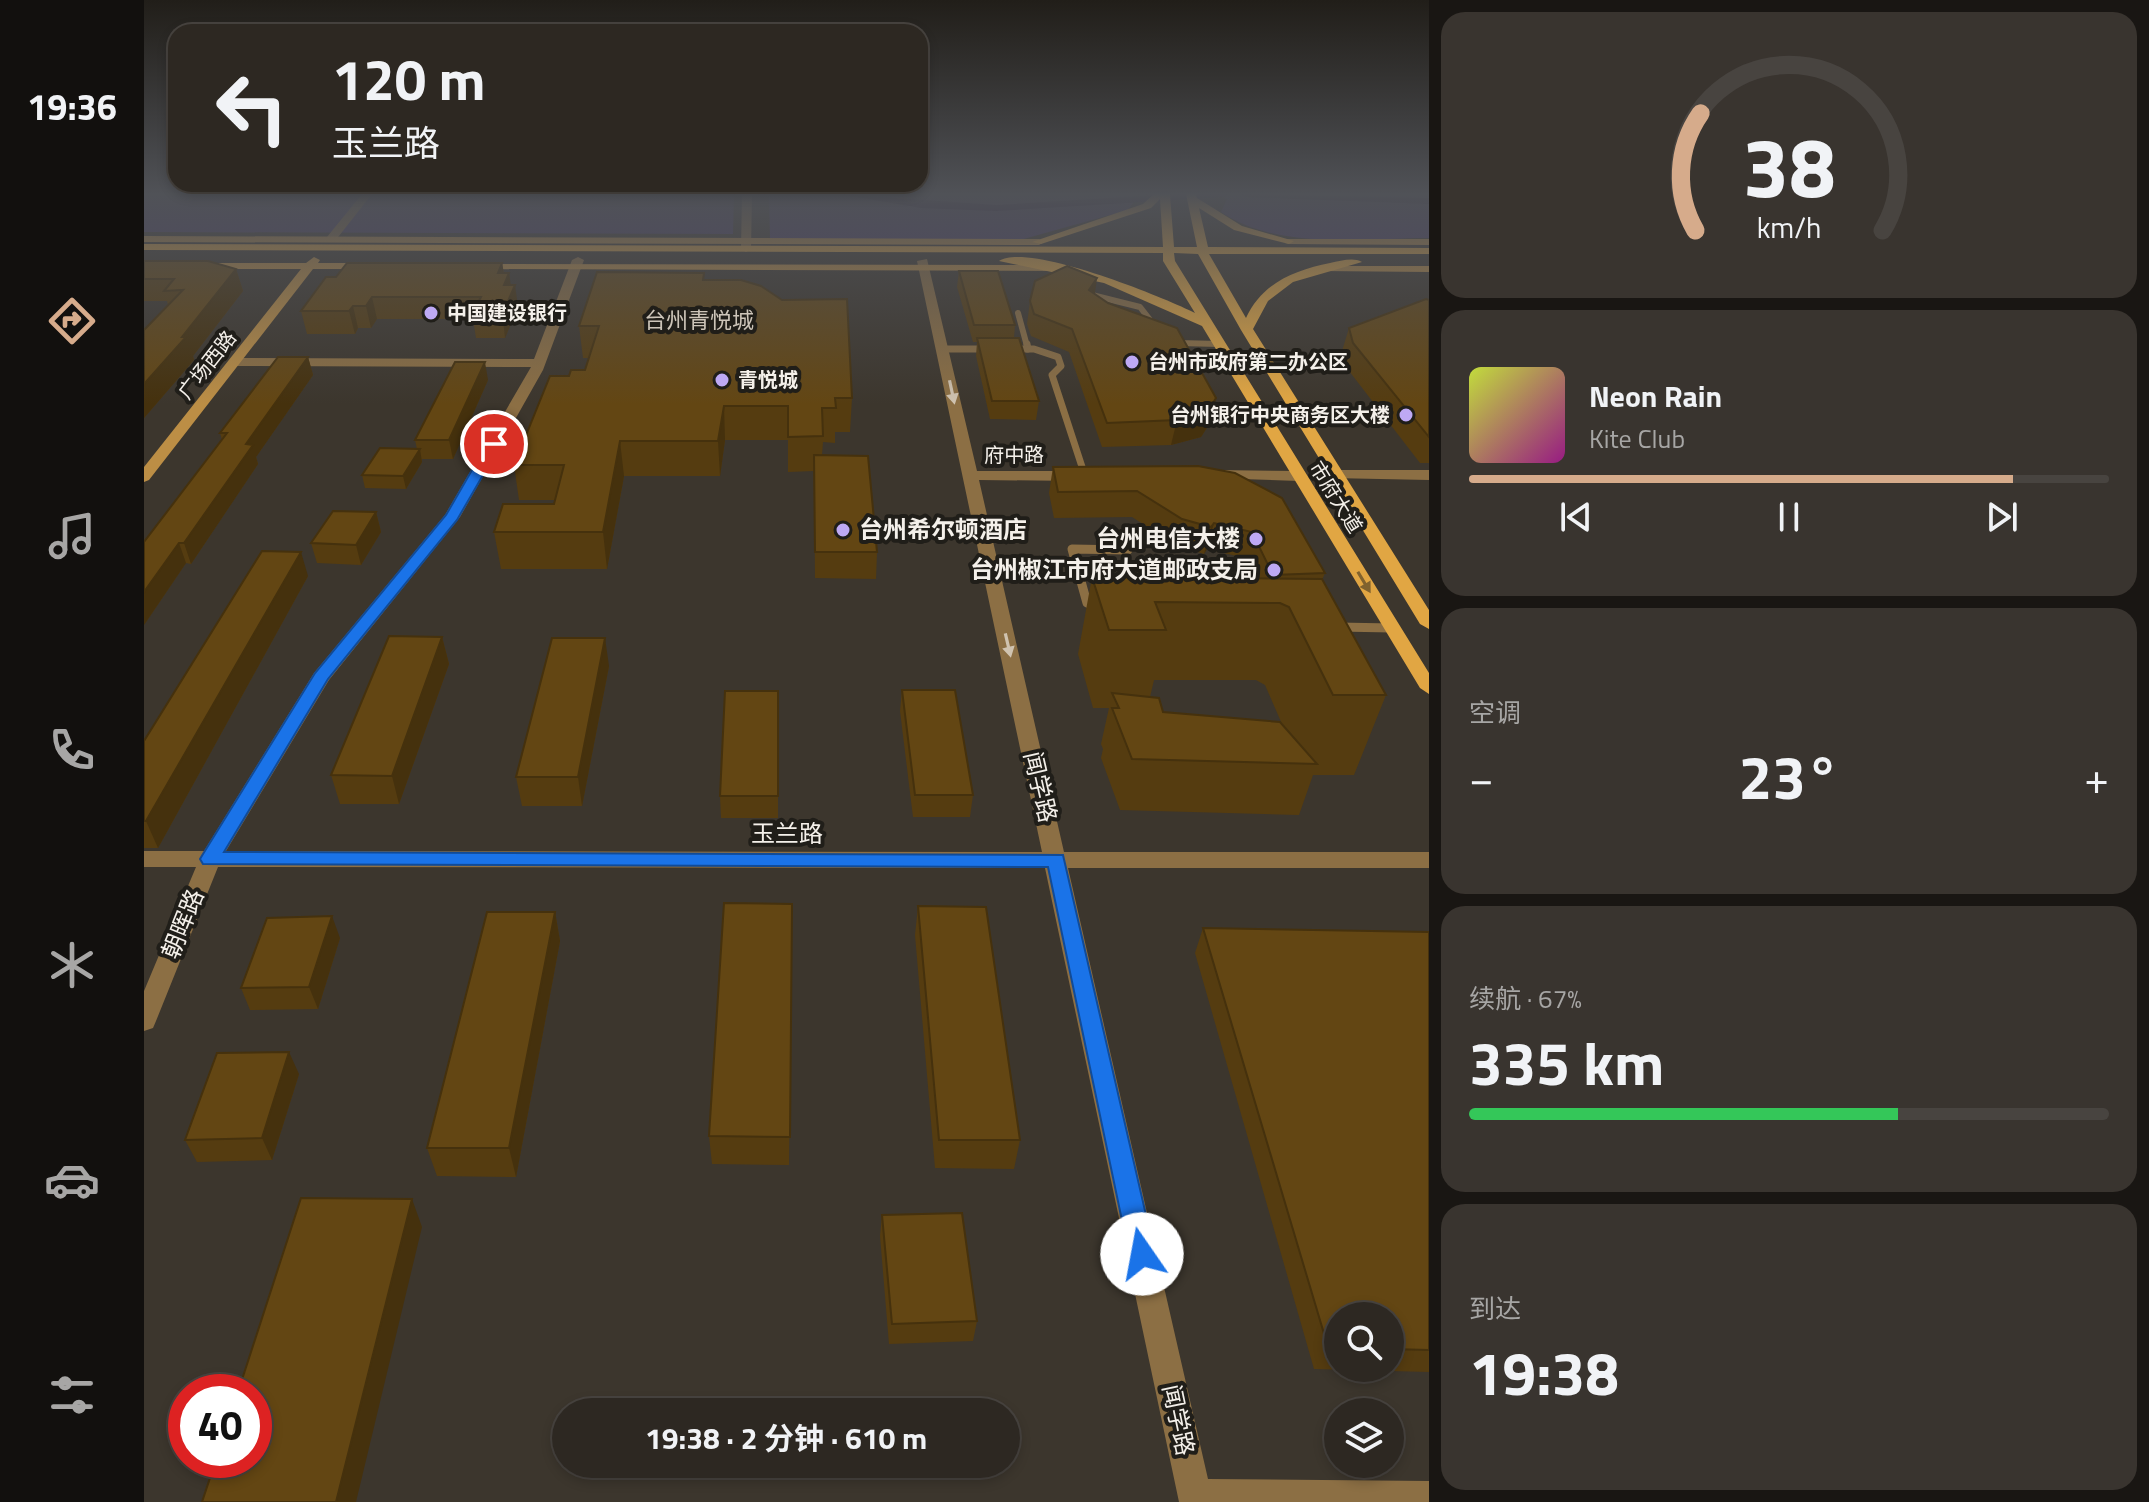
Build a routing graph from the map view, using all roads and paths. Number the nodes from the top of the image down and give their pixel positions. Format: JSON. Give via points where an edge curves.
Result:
{"nodes":[{"id":1,"x":251,"y":264,"type":"edge"},
{"id":2,"x":311,"y":264,"type":"edge"},
{"id":3,"x":340,"y":264,"type":"edge"},
{"id":4,"x":574,"y":264,"type":"edge"},
{"id":5,"x":577,"y":264,"type":"edge"},
{"id":6,"x":924,"y":264,"type":"edge"},
{"id":7,"x":927,"y":264,"type":"edge"},
{"id":8,"x":1046,"y":264,"type":"edge"},
{"id":9,"x":1173,"y":264,"type":"edge"},
{"id":10,"x":1209,"y":264,"type":"edge"},
{"id":11,"x":1333,"y":264,"type":"edge"},
{"id":12,"x":144,"y":266,"type":"edge"},
{"id":13,"x":388,"y":266,"type":"edge"},
{"id":14,"x":466,"y":267,"type":"edge"},
{"id":15,"x":1069,"y":268,"type":"junction"},
{"id":16,"x":1321,"y":268,"type":"junction"},
{"id":17,"x":1429,"y":269,"type":"edge"},
{"id":18,"x":1076,"y":289,"type":"edge"},
{"id":19,"x":1018,"y":313,"type":"dead end"},
{"id":20,"x":1207,"y":324,"type":"junction"},
{"id":21,"x":1160,"y":327,"type":"edge"},
{"id":22,"x":1171,"y":330,"type":"edge"},
{"id":23,"x":1247,"y":330,"type":"junction"},
{"id":24,"x":1220,"y":344,"type":"junction"},
{"id":25,"x":943,"y":349,"type":"junction"},
{"id":26,"x":1028,"y":349,"type":"junction"},
{"id":27,"x":234,"y":362,"type":"junction"},
{"id":28,"x":538,"y":363,"type":"junction"},
{"id":29,"x":150,"y":463,"type":"edge"},
{"id":30,"x":970,"y":475,"type":"junction"},
{"id":31,"x":1191,"y":475,"type":"edge"},
{"id":32,"x":1336,"y":475,"type":"junction"},
{"id":33,"x":1429,"y":475,"type":"edge"},
{"id":34,"x":1093,"y":476,"type":"joint"},
{"id":35,"x":1299,"y":476,"type":"junction"},
{"id":36,"x":144,"y":477,"type":"edge"},
{"id":37,"x":1128,"y":550,"type":"dead end"},
{"id":38,"x":1112,"y":609,"type":"edge"},
{"id":39,"x":1429,"y":624,"type":"edge"},
{"id":40,"x":1332,"y":627,"type":"edge"},
{"id":41,"x":1392,"y":628,"type":"junction"},
{"id":42,"x":1429,"y":688,"type":"edge"},
{"id":43,"x":144,"y":859,"type":"edge"},
{"id":44,"x":210,"y":859,"type":"junction"},
{"id":45,"x":1056,"y":860,"type":"junction"},
{"id":46,"x":1429,"y":860,"type":"edge"},
{"id":47,"x":144,"y":1021,"type":"edge"},
{"id":48,"x":1429,"y":1498,"type":"edge"},
{"id":49,"x":1195,"y":1499,"type":"edge"}],
"edges":[{"from":1,"to":12,"type":"main road"},
{"from":2,"to":27,"type":"main road","name":"广场西路"},
{"from":3,"to":13,"type":"main road"},
{"from":4,"to":14,"type":"main road"},
{"from":5,"to":28,"type":"street","name":"朝晖路"},
{"from":6,"to":25,"type":"street","name":"闻学路"},
{"from":7,"to":15,"type":"main road"},
{"from":8,"to":15,"type":"main road"},
{"from":9,"to":20,"type":"main road","name":"市府大道"},
{"from":10,"to":23,"type":"main road","name":"市府大道"},
{"from":11,"to":16,"type":"main road"},
{"from":15,"to":20,"type":"main road","via":[[1144,292]]},
{"from":16,"to":17,"type":"main road"},
{"from":16,"to":23,"type":"main road","via":[[1264,294]]},
{"from":18,"to":21,"type":"lane","via":[[1140,307],[1150,324]]},
{"from":19,"to":26,"type":"lane"},
{"from":20,"to":24,"type":"main road","name":"市府大道"},
{"from":22,"to":24,"type":"lane","via":[[1178,343]]},
{"from":23,"to":32,"type":"main road","name":"市府大道"},
{"from":24,"to":35,"type":"main road","name":"市府大道"},
{"from":25,"to":26,"type":"lane"},
{"from":25,"to":30,"type":"street","name":"闻学路","one_way":true},
{"from":26,"to":34,"type":"lane","via":[[1058,357],[1061,366],[1052,375]]},
{"from":27,"to":28,"type":"street"},
{"from":27,"to":29,"type":"main road","name":"广场西路"},
{"from":28,"to":44,"type":"street","name":"朝晖路","via":[[452,517],[321,677]]},
{"from":29,"to":36,"type":"main road","name":"广场西路"},
{"from":30,"to":34,"type":"street","name":"府中路"},
{"from":30,"to":45,"type":"street","name":"闻学路","one_way":true},
{"from":31,"to":35,"type":"street"},
{"from":32,"to":33,"type":"street"},
{"from":32,"to":39,"type":"main road","name":"市府大道"},
{"from":35,"to":41,"type":"main road","name":"市府大道","one_way":true},
{"from":37,"to":38,"type":"lane","via":[[1072,549],[1087,603]]},
{"from":40,"to":41,"type":"lane"},
{"from":41,"to":42,"type":"main road","name":"市府大道"},
{"from":43,"to":44,"type":"street","name":"玉兰路"},
{"from":44,"to":45,"type":"street","name":"玉兰路"},
{"from":44,"to":47,"type":"street","name":"朝晖路"},
{"from":45,"to":46,"type":"street","name":"玉兰路"},
{"from":45,"to":49,"type":"street","name":"闻学路"},
{"from":48,"to":49,"type":"street"}]}
